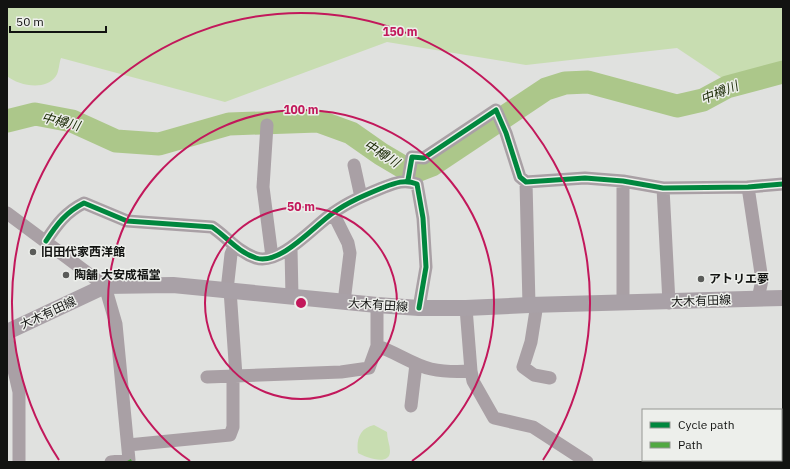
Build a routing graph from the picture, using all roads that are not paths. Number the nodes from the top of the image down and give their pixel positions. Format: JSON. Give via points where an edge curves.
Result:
{"nodes":[{"id":1,"x":267,"y":125,"type":"dead end"},
{"id":2,"x":354,"y":165,"type":"dead end"},
{"id":3,"x":409,"y":173,"type":"junction"},
{"id":4,"x":623,"y":181,"type":"junction"},
{"id":5,"x":526,"y":182,"type":"junction"},
{"id":6,"x":783,"y":184,"type":"edge"},
{"id":7,"x":748,"y":187,"type":"junction"},
{"id":8,"x":663,"y":188,"type":"junction"},
{"id":9,"x":361,"y":196,"type":"junction"},
{"id":10,"x":333,"y":212,"type":"junction"},
{"id":11,"x":7,"y":213,"type":"edge"},
{"id":12,"x":46,"y":241,"type":"junction"},
{"id":13,"x":234,"y":247,"type":"junction"},
{"id":14,"x":291,"y":248,"type":"junction"},
{"id":15,"x":272,"y":258,"type":"junction"},
{"id":16,"x":105,"y":286,"type":"junction"},
{"id":17,"x":228,"y":290,"type":"junction"},
{"id":18,"x":292,"y":297,"type":"junction"},
{"id":19,"x":783,"y":298,"type":"edge"},
{"id":20,"x":758,"y":299,"type":"junction"},
{"id":21,"x":344,"y":302,"type":"junction"},
{"id":22,"x":624,"y":303,"type":"junction"},
{"id":23,"x":669,"y":303,"type":"junction"},
{"id":24,"x":533,"y":304,"type":"junction"},
{"id":25,"x":377,"y":305,"type":"junction"},
{"id":26,"x":419,"y":308,"type":"junction"},
{"id":27,"x":466,"y":308,"type":"junction"},
{"id":28,"x":7,"y":332,"type":"edge"},
{"id":29,"x":7,"y":340,"type":"edge"},
{"id":30,"x":377,"y":346,"type":"junction"},
{"id":31,"x":416,"y":364,"type":"junction"},
{"id":32,"x":471,"y":371,"type":"junction"},
{"id":33,"x":207,"y":376,"type":"dead end"},
{"id":34,"x":234,"y":377,"type":"junction"},
{"id":35,"x":550,"y":378,"type":"dead end"},
{"id":36,"x":411,"y":406,"type":"dead end"},
{"id":37,"x":128,"y":445,"type":"junction"},
{"id":38,"x":19,"y":462,"type":"edge"},
{"id":39,"x":111,"y":462,"type":"edge"},
{"id":40,"x":587,"y":462,"type":"edge"}],
"edges":[{"from":1,"to":15,"type":"street","via":[[263,186]]},
{"from":2,"to":9,"type":"street"},
{"from":3,"to":5,"type":"street","via":[[412,158],[424,158],[497,111],[520,177]]},
{"from":3,"to":9,"type":"street","via":[[399,182]]},
{"from":3,"to":26,"type":"street","via":[[417,184],[426,267]]},
{"from":4,"to":5,"type":"street","via":[[570,178]]},
{"from":4,"to":8,"type":"street"},
{"from":4,"to":22,"type":"street"},
{"from":5,"to":24,"type":"street"},
{"from":6,"to":7,"type":"street"},
{"from":7,"to":8,"type":"street"},
{"from":7,"to":20,"type":"street","via":[[762,280]]},
{"from":8,"to":23,"type":"street"},
{"from":9,"to":10,"type":"street"},
{"from":10,"to":14,"type":"street"},
{"from":10,"to":21,"type":"street","via":[[350,253]]},
{"from":11,"to":12,"type":"street"},
{"from":12,"to":13,"type":"street","via":[[70,210],[84,203],[127,221],[212,227],[221,232]]},
{"from":12,"to":16,"type":"street"},
{"from":13,"to":15,"type":"street","via":[[257,259]]},
{"from":13,"to":17,"type":"street","via":[[230,254]]},
{"from":14,"to":15,"type":"street"},
{"from":14,"to":18,"type":"street"},
{"from":16,"to":17,"type":"main road","name":"大木有田線","via":[[173,285]]},
{"from":16,"to":28,"type":"main road","name":"大木有田線"},
{"from":16,"to":37,"type":"street","via":[[116,324]]},
{"from":17,"to":18,"type":"main road","name":"大木有田線"},
{"from":17,"to":34,"type":"street"},
{"from":18,"to":21,"type":"main road","name":"大木有田線"},
{"from":19,"to":20,"type":"main road","name":"大木有田線"},
{"from":20,"to":23,"type":"main road","name":"大木有田線"},
{"from":21,"to":25,"type":"main road","name":"大木有田線"},
{"from":22,"to":23,"type":"main road","name":"大木有田線"},
{"from":22,"to":24,"type":"main road","name":"大木有田線"},
{"from":24,"to":27,"type":"main road","name":"大木有田線"},
{"from":24,"to":35,"type":"street","via":[[531,342],[523,366],[534,375]]},
{"from":25,"to":26,"type":"main road","name":"大木有田線"},
{"from":25,"to":30,"type":"street"},
{"from":26,"to":27,"type":"main road","name":"大木有田線"},
{"from":27,"to":32,"type":"street"},
{"from":29,"to":38,"type":"street","via":[[19,392]]},
{"from":30,"to":31,"type":"street"},
{"from":30,"to":34,"type":"street","via":[[369,368],[341,372],[290,372]]},
{"from":31,"to":32,"type":"street","via":[[451,372]]},
{"from":31,"to":36,"type":"street"},
{"from":32,"to":40,"type":"street","via":[[473,381],[494,418],[534,427]]},
{"from":33,"to":34,"type":"street"},
{"from":34,"to":37,"type":"street","via":[[233,427],[230,434]]},
{"from":37,"to":39,"type":"street","via":[[130,460]]}]}
